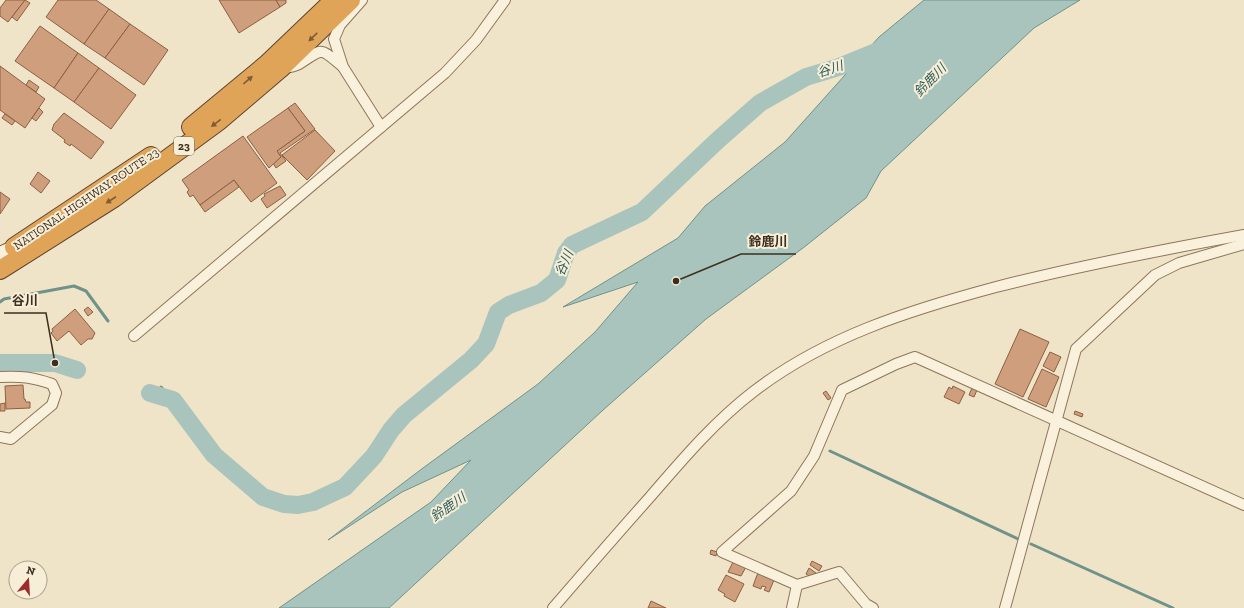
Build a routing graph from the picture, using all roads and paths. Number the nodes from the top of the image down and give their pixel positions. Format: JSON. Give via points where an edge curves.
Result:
{"nodes":[{"id":1,"x":334,"y":0,"type":"edge"},
{"id":2,"x":351,"y":0,"type":"edge"},
{"id":3,"x":362,"y":0,"type":"edge"},
{"id":4,"x":505,"y":0,"type":"edge"},
{"id":5,"x":343,"y":67,"type":"junction"},
{"id":6,"x":280,"y":69,"type":"junction"},
{"id":7,"x":381,"y":127,"type":"junction"},
{"id":8,"x":1244,"y":235,"type":"edge"},
{"id":9,"x":1244,"y":244,"type":"edge"},
{"id":10,"x":4,"y":253,"type":"edge"},
{"id":11,"x":0,"y":270,"type":"edge"},
{"id":12,"x":134,"y":336,"type":"dead end"},
{"id":13,"x":0,"y":377,"type":"edge"},
{"id":14,"x":1056,"y":420,"type":"junction"},
{"id":15,"x":0,"y":437,"type":"edge"},
{"id":16,"x":1244,"y":505,"type":"edge"},
{"id":17,"x":797,"y":585,"type":"junction"},
{"id":18,"x":553,"y":608,"type":"edge"},
{"id":19,"x":792,"y":608,"type":"edge"},
{"id":20,"x":873,"y":608,"type":"edge"},
{"id":21,"x":1005,"y":608,"type":"edge"}],
"edges":[{"from":10,"to":1,"type":"highway","name":"NATIONAL HIGHWAY ROUTE 23","number":"23","one_way":true,"via":[[146,160],[204,117],[267,64]]},
{"from":2,"to":6,"type":"highway","name":"NATIONAL HIGHWAY ROUTE 23","number":"23","one_way":true},
{"from":3,"to":5,"type":"street","via":[[336,32],[335,44]]},
{"from":4,"to":7,"type":"street","via":[[476,40],[445,73]]},
{"from":5,"to":6,"type":"street","via":[[330,56],[316,52],[298,65]]},
{"from":5,"to":7,"type":"street"},
{"from":6,"to":11,"type":"highway","name":"NATIONAL HIGHWAY ROUTE 23","number":"23","one_way":true,"via":[[218,121],[114,198]]},
{"from":7,"to":12,"type":"street"},
{"from":8,"to":18,"type":"street","via":[[1043,275],[968,295],[901,315],[820,349],[753,392],[713,427]]},
{"from":9,"to":14,"type":"street","via":[[1179,264],[1145,283],[1076,349]]},
{"from":13,"to":15,"type":"street","via":[[35,378],[52,384],[56,393],[52,405],[11,439]]},
{"from":14,"to":16,"type":"street"},
{"from":14,"to":17,"type":"street","via":[[916,357],[842,390],[814,456],[791,490],[722,552]]},
{"from":14,"to":21,"type":"street"},
{"from":17,"to":19,"type":"street"},
{"from":17,"to":20,"type":"street","via":[[839,572],[866,604]]}]}
